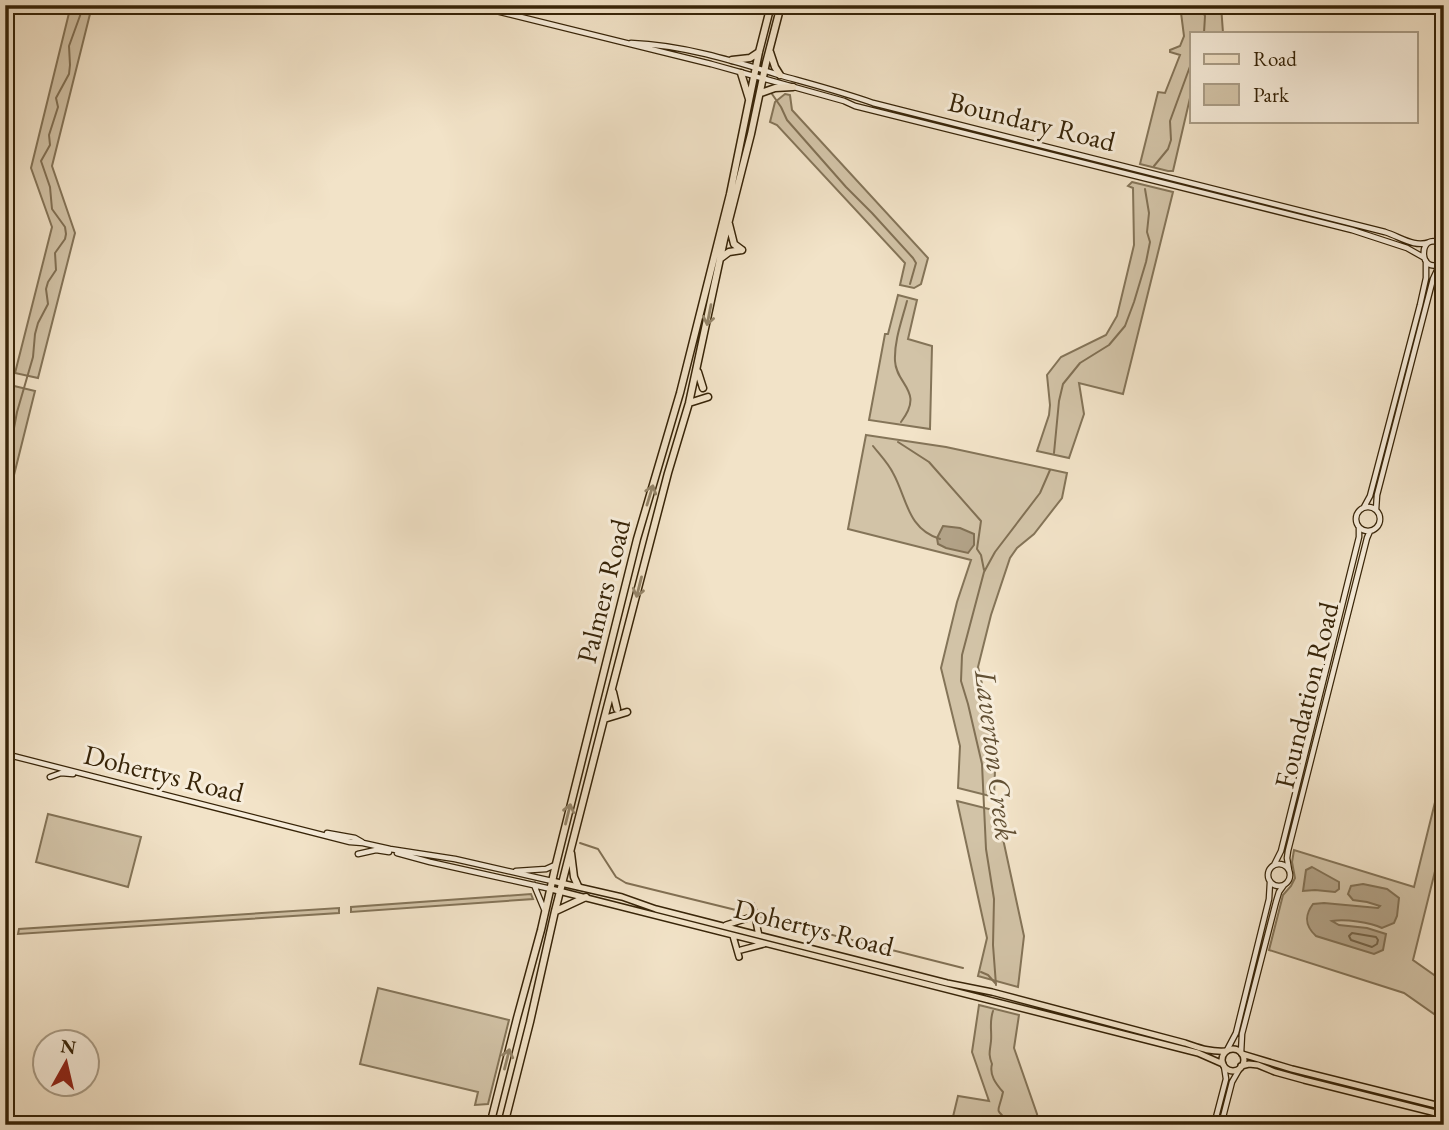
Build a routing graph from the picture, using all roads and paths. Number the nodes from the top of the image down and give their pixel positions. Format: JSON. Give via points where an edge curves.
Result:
{"nodes":[{"id":1,"x":471,"y":5,"type":"edge"},
{"id":2,"x":771,"y":5,"type":"edge"},
{"id":3,"x":781,"y":5,"type":"edge"},
{"id":4,"x":623,"y":43,"type":"junction"},
{"id":5,"x":659,"y":46,"type":"junction"},
{"id":6,"x":770,"y":50,"type":"junction"},
{"id":7,"x":759,"y":52,"type":"junction"},
{"id":8,"x":666,"y":53,"type":"junction"},
{"id":9,"x":732,"y":60,"type":"junction"},
{"id":10,"x":755,"y":68,"type":"junction"},
{"id":11,"x":765,"y":71,"type":"junction"},
{"id":12,"x":741,"y":73,"type":"junction"},
{"id":13,"x":780,"y":75,"type":"junction"},
{"id":14,"x":754,"y":76,"type":"junction"},
{"id":15,"x":763,"y":79,"type":"junction"},
{"id":16,"x":793,"y":87,"type":"junction"},
{"id":17,"x":834,"y":90,"type":"junction"},
{"id":18,"x":761,"y":93,"type":"junction"},
{"id":19,"x":749,"y":100,"type":"junction"},
{"id":20,"x":844,"y":101,"type":"junction"},
{"id":21,"x":965,"y":126,"type":"junction"},
{"id":22,"x":972,"y":128,"type":"junction"},
{"id":23,"x":963,"y":133,"type":"junction"},
{"id":24,"x":970,"y":135,"type":"junction"},
{"id":25,"x":1024,"y":141,"type":"junction"},
{"id":26,"x":1030,"y":150,"type":"junction"},
{"id":27,"x":1203,"y":186,"type":"junction"},
{"id":28,"x":1201,"y":193,"type":"junction"},
{"id":29,"x":729,"y":223,"type":"junction"},
{"id":30,"x":1430,"y":242,"type":"junction"},
{"id":31,"x":1443,"y":245,"type":"edge"},
{"id":32,"x":720,"y":259,"type":"junction"},
{"id":33,"x":1425,"y":259,"type":"junction"},
{"id":34,"x":1443,"y":262,"type":"edge"},
{"id":35,"x":1423,"y":305,"type":"junction"},
{"id":36,"x":697,"y":370,"type":"junction"},
{"id":37,"x":703,"y":388,"type":"dead end"},
{"id":38,"x":708,"y":397,"type":"dead end"},
{"id":39,"x":689,"y":403,"type":"junction"},
{"id":40,"x":1364,"y":507,"type":"junction"},
{"id":41,"x":1376,"y":510,"type":"junction"},
{"id":42,"x":1359,"y":528,"type":"junction"},
{"id":43,"x":1370,"y":531,"type":"junction"},
{"id":44,"x":1345,"y":596,"type":"junction"},
{"id":45,"x":1352,"y":597,"type":"junction"},
{"id":46,"x":1333,"y":644,"type":"junction"},
{"id":47,"x":1340,"y":646,"type":"junction"},
{"id":48,"x":613,"y":686,"type":"junction"},
{"id":49,"x":617,"y":709,"type":"dead end"},
{"id":50,"x":627,"y":712,"type":"dead end"},
{"id":51,"x":604,"y":719,"type":"junction"},
{"id":52,"x":5,"y":754,"type":"edge"},
{"id":53,"x":50,"y":777,"type":"dead end"},
{"id":54,"x":122,"y":784,"type":"junction"},
{"id":55,"x":390,"y":849,"type":"junction"},
{"id":56,"x":570,"y":852,"type":"junction"},
{"id":57,"x":358,"y":853,"type":"dead end"},
{"id":58,"x":400,"y":854,"type":"junction"},
{"id":59,"x":556,"y":864,"type":"junction"},
{"id":60,"x":1274,"y":865,"type":"junction"},
{"id":61,"x":1289,"y":870,"type":"junction"},
{"id":62,"x":511,"y":872,"type":"junction"},
{"id":63,"x":552,"y":881,"type":"junction"},
{"id":64,"x":1270,"y":882,"type":"junction"},
{"id":65,"x":562,"y":883,"type":"junction"},
{"id":66,"x":534,"y":885,"type":"junction"},
{"id":67,"x":1284,"y":885,"type":"junction"},
{"id":68,"x":578,"y":886,"type":"junction"},
{"id":69,"x":551,"y":889,"type":"junction"},
{"id":70,"x":560,"y":891,"type":"junction"},
{"id":71,"x":586,"y":897,"type":"junction"},
{"id":72,"x":752,"y":906,"type":"dead end"},
{"id":73,"x":555,"y":911,"type":"junction"},
{"id":74,"x":545,"y":913,"type":"junction"},
{"id":75,"x":748,"y":918,"type":"dead end"},
{"id":76,"x":723,"y":926,"type":"junction"},
{"id":77,"x":1262,"y":928,"type":"junction"},
{"id":78,"x":1269,"y":929,"type":"junction"},
{"id":79,"x":759,"y":935,"type":"junction"},
{"id":80,"x":733,"y":936,"type":"junction"},
{"id":81,"x":764,"y":944,"type":"junction"},
{"id":82,"x":741,"y":950,"type":"dead end"},
{"id":83,"x":739,"y":957,"type":"dead end"},
{"id":84,"x":1227,"y":1051,"type":"junction"},
{"id":85,"x":1241,"y":1053,"type":"junction"},
{"id":86,"x":1223,"y":1065,"type":"junction"},
{"id":87,"x":1240,"y":1067,"type":"junction"},
{"id":88,"x":1422,"y":1105,"type":"junction"},
{"id":89,"x":1444,"y":1107,"type":"edge"},
{"id":90,"x":1444,"y":1115,"type":"edge"},
{"id":91,"x":490,"y":1125,"type":"edge"},
{"id":92,"x":503,"y":1125,"type":"edge"},
{"id":93,"x":1214,"y":1125,"type":"edge"},
{"id":94,"x":1221,"y":1125,"type":"edge"}],
"edges":[{"from":1,"to":4,"type":"main road","name":"Boundary Road"},
{"from":2,"to":7,"type":"highway","name":"Palmers Road"},
{"from":3,"to":6,"type":"highway","name":"Palmers Road"},
{"from":4,"to":5,"type":"main road","name":"Boundary Road"},
{"from":4,"to":8,"type":"main road","name":"Boundary Road"},
{"from":5,"to":8,"type":"main road"},
{"from":5,"to":9,"type":"main road","name":"Boundary Road"},
{"from":6,"to":11,"type":"highway","name":"Palmers Road"},
{"from":6,"to":13,"type":"highway"},
{"from":7,"to":9,"type":"highway"},
{"from":7,"to":10,"type":"highway","name":"Palmers Road"},
{"from":8,"to":12,"type":"main road","name":"Boundary Road"},
{"from":9,"to":10,"type":"main road","name":"Boundary Road"},
{"from":10,"to":11,"type":"main road","name":"Boundary Road"},
{"from":10,"to":14,"type":"highway","name":"Palmers Road"},
{"from":11,"to":13,"type":"main road","name":"Boundary Road"},
{"from":11,"to":15,"type":"highway","name":"Palmers Road"},
{"from":12,"to":14,"type":"main road","name":"Boundary Road"},
{"from":12,"to":19,"type":"highway"},
{"from":13,"to":17,"type":"main road","name":"Boundary Road"},
{"from":14,"to":15,"type":"main road","name":"Boundary Road"},
{"from":14,"to":19,"type":"highway","name":"Palmers Road"},
{"from":15,"to":16,"type":"main road","name":"Boundary Road"},
{"from":15,"to":18,"type":"highway","name":"Palmers Road"},
{"from":16,"to":18,"type":"highway"},
{"from":16,"to":20,"type":"main road","name":"Boundary Road"},
{"from":17,"to":20,"type":"main road"},
{"from":17,"to":21,"type":"main road","name":"Boundary Road"},
{"from":18,"to":29,"type":"highway","name":"Palmers Road"},
{"from":59,"to":19,"type":"highway","name":"Palmers Road","one_way":true,"via":[[637,539],[680,393]]},
{"from":20,"to":23,"type":"main road","name":"Boundary Road"},
{"from":21,"to":22,"type":"main road","name":"Boundary Road"},
{"from":21,"to":23,"type":"main road"},
{"from":22,"to":24,"type":"main road"},
{"from":22,"to":25,"type":"main road","name":"Boundary Road"},
{"from":23,"to":24,"type":"main road","name":"Boundary Road"},
{"from":24,"to":26,"type":"main road","name":"Boundary Road"},
{"from":25,"to":26,"type":"main road"},
{"from":25,"to":27,"type":"main road","name":"Boundary Road"},
{"from":26,"to":28,"type":"main road","name":"Boundary Road"},
{"from":27,"to":28,"type":"main road"},
{"from":27,"to":30,"type":"main road","name":"Boundary Road","via":[[1413,243]]},
{"from":28,"to":33,"type":"main road","name":"Boundary Road","via":[[1352,230],[1407,248]]},
{"from":29,"to":32,"type":"highway","name":"Palmers Road"},
{"from":29,"to":32,"type":"highway","via":[[734,244],[742,250]]},
{"from":30,"to":31,"type":"main road","name":"Boundary Road"},
{"from":30,"to":33,"type":"main road","via":[[1424,247]]},
{"from":32,"to":36,"type":"highway","name":"Palmers Road","one_way":true},
{"from":33,"to":34,"type":"main road","name":"Boundary Road","via":[[1432,265]]},
{"from":33,"to":35,"type":"main road"},
{"from":34,"to":35,"type":"main road"},
{"from":35,"to":40,"type":"main road"},
{"from":35,"to":41,"type":"main road"},
{"from":36,"to":37,"type":"highway"},
{"from":36,"to":39,"type":"highway","name":"Palmers Road"},
{"from":38,"to":39,"type":"highway"},
{"from":39,"to":48,"type":"highway","name":"Palmers Road","one_way":true},
{"from":40,"to":41,"type":"main road"},
{"from":40,"to":42,"type":"main road","via":[[1356,516]]},
{"from":41,"to":43,"type":"main road","via":[[1380,521]]},
{"from":42,"to":43,"type":"main road"},
{"from":42,"to":44,"type":"main road","name":"Foundation Road"},
{"from":43,"to":45,"type":"main road","name":"Foundation Road"},
{"from":44,"to":45,"type":"main road"},
{"from":44,"to":46,"type":"main road","name":"Foundation Road"},
{"from":45,"to":47,"type":"main road","name":"Foundation Road"},
{"from":46,"to":47,"type":"main road"},
{"from":46,"to":60,"type":"main road","name":"Foundation Road"},
{"from":47,"to":61,"type":"main road","name":"Foundation Road","via":[[1288,852]]},
{"from":48,"to":49,"type":"highway"},
{"from":48,"to":51,"type":"highway","name":"Palmers Road"},
{"from":50,"to":51,"type":"highway"},
{"from":51,"to":56,"type":"highway","name":"Palmers Road"},
{"from":52,"to":54,"type":"main road","name":"Dohertys Road"},
{"from":53,"to":54,"type":"main road","via":[[61,773]]},
{"from":54,"to":55,"type":"main road","name":"Dohertys Road"},
{"from":55,"to":58,"type":"main road","name":"Dohertys Road"},
{"from":55,"to":62,"type":"main road","name":"Dohertys Road"},
{"from":56,"to":65,"type":"highway","name":"Palmers Road"},
{"from":56,"to":68,"type":"highway"},
{"from":57,"to":58,"type":"main road"},
{"from":58,"to":66,"type":"main road","name":"Dohertys Road"},
{"from":59,"to":62,"type":"main road"},
{"from":59,"to":63,"type":"highway","name":"Palmers Road"},
{"from":60,"to":61,"type":"main road"},
{"from":60,"to":64,"type":"main road","via":[[1268,874]]},
{"from":61,"to":67,"type":"main road"},
{"from":62,"to":63,"type":"main road","name":"Dohertys Road"},
{"from":63,"to":65,"type":"main road","name":"Dohertys Road"},
{"from":63,"to":69,"type":"highway","name":"Palmers Road"},
{"from":64,"to":67,"type":"main road"},
{"from":64,"to":77,"type":"main road"},
{"from":65,"to":68,"type":"main road","name":"Dohertys Road"},
{"from":65,"to":70,"type":"highway","name":"Palmers Road"},
{"from":66,"to":69,"type":"main road","name":"Dohertys Road"},
{"from":66,"to":74,"type":"main road"},
{"from":67,"to":78,"type":"main road"},
{"from":68,"to":76,"type":"main road","name":"Dohertys Road"},
{"from":69,"to":70,"type":"main road","name":"Dohertys Road"},
{"from":69,"to":74,"type":"highway","name":"Palmers Road"},
{"from":70,"to":71,"type":"main road","name":"Dohertys Road"},
{"from":70,"to":73,"type":"highway","name":"Palmers Road"},
{"from":71,"to":73,"type":"highway"},
{"from":71,"to":80,"type":"main road","name":"Dohertys Road"},
{"from":72,"to":79,"type":"main road"},
{"from":73,"to":92,"type":"highway","name":"Palmers Road"},
{"from":91,"to":74,"type":"highway","name":"Palmers Road","one_way":true},
{"from":75,"to":76,"type":"main road"},
{"from":76,"to":79,"type":"main road","name":"Dohertys Road"},
{"from":77,"to":78,"type":"main road"},
{"from":77,"to":84,"type":"main road"},
{"from":78,"to":85,"type":"main road"},
{"from":79,"to":84,"type":"main road","name":"Dohertys Road","via":[[1212,1052]]},
{"from":80,"to":81,"type":"main road","name":"Dohertys Road"},
{"from":80,"to":83,"type":"main road"},
{"from":81,"to":82,"type":"main road"},
{"from":81,"to":86,"type":"main road","name":"Dohertys Road","via":[[1198,1053]]},
{"from":84,"to":85,"type":"main road"},
{"from":84,"to":86,"type":"main road"},
{"from":85,"to":87,"type":"main road"},
{"from":85,"to":88,"type":"main road"},
{"from":86,"to":87,"type":"main road","via":[[1231,1070]]},
{"from":86,"to":93,"type":"main road","via":[[1226,1079]]},
{"from":87,"to":88,"type":"main road","via":[[1258,1065],[1304,1080]]},
{"from":87,"to":94,"type":"main road"},
{"from":88,"to":89,"type":"main road"},
{"from":88,"to":90,"type":"main road"}]}
